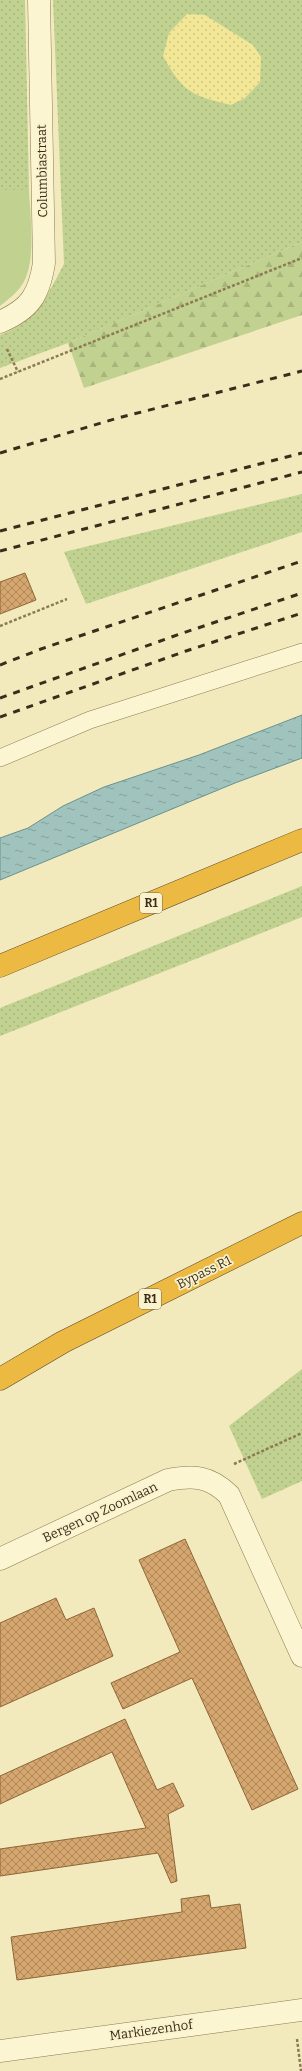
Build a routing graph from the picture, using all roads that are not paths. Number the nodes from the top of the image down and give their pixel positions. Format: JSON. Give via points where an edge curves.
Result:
{"nodes":[{"id":1,"x":39,"y":0,"type":"edge"},
{"id":2,"x":0,"y":322,"type":"edge"},
{"id":3,"x":302,"y":652,"type":"edge"},
{"id":4,"x":0,"y":758,"type":"edge"},
{"id":5,"x":302,"y":840,"type":"edge"},
{"id":6,"x":0,"y":966,"type":"edge"},
{"id":7,"x":302,"y":1223,"type":"edge"},
{"id":8,"x":0,"y":1379,"type":"edge"},
{"id":9,"x":0,"y":1559,"type":"edge"},
{"id":10,"x":302,"y":1656,"type":"edge"},
{"id":11,"x":302,"y":2010,"type":"edge"},
{"id":12,"x":0,"y":2051,"type":"edge"}],
"edges":[{"from":1,"to":2,"type":"street","name":"Columbiastraat","via":[[44,263],[41,281],[31,301],[17,315]]},
{"from":3,"to":4,"type":"lane","via":[[90,720]]},
{"from":5,"to":6,"type":"highway","number":"R1"},
{"from":7,"to":8,"type":"highway","name":"Bypass R1","number":"R1","via":[[63,1342]]},
{"from":9,"to":10,"type":"street","name":"Bergen op Zoomlaan","via":[[168,1480],[185,1476],[202,1478],[218,1484],[229,1495]]},
{"from":11,"to":12,"type":"street","name":"Markiezenhof"}]}
